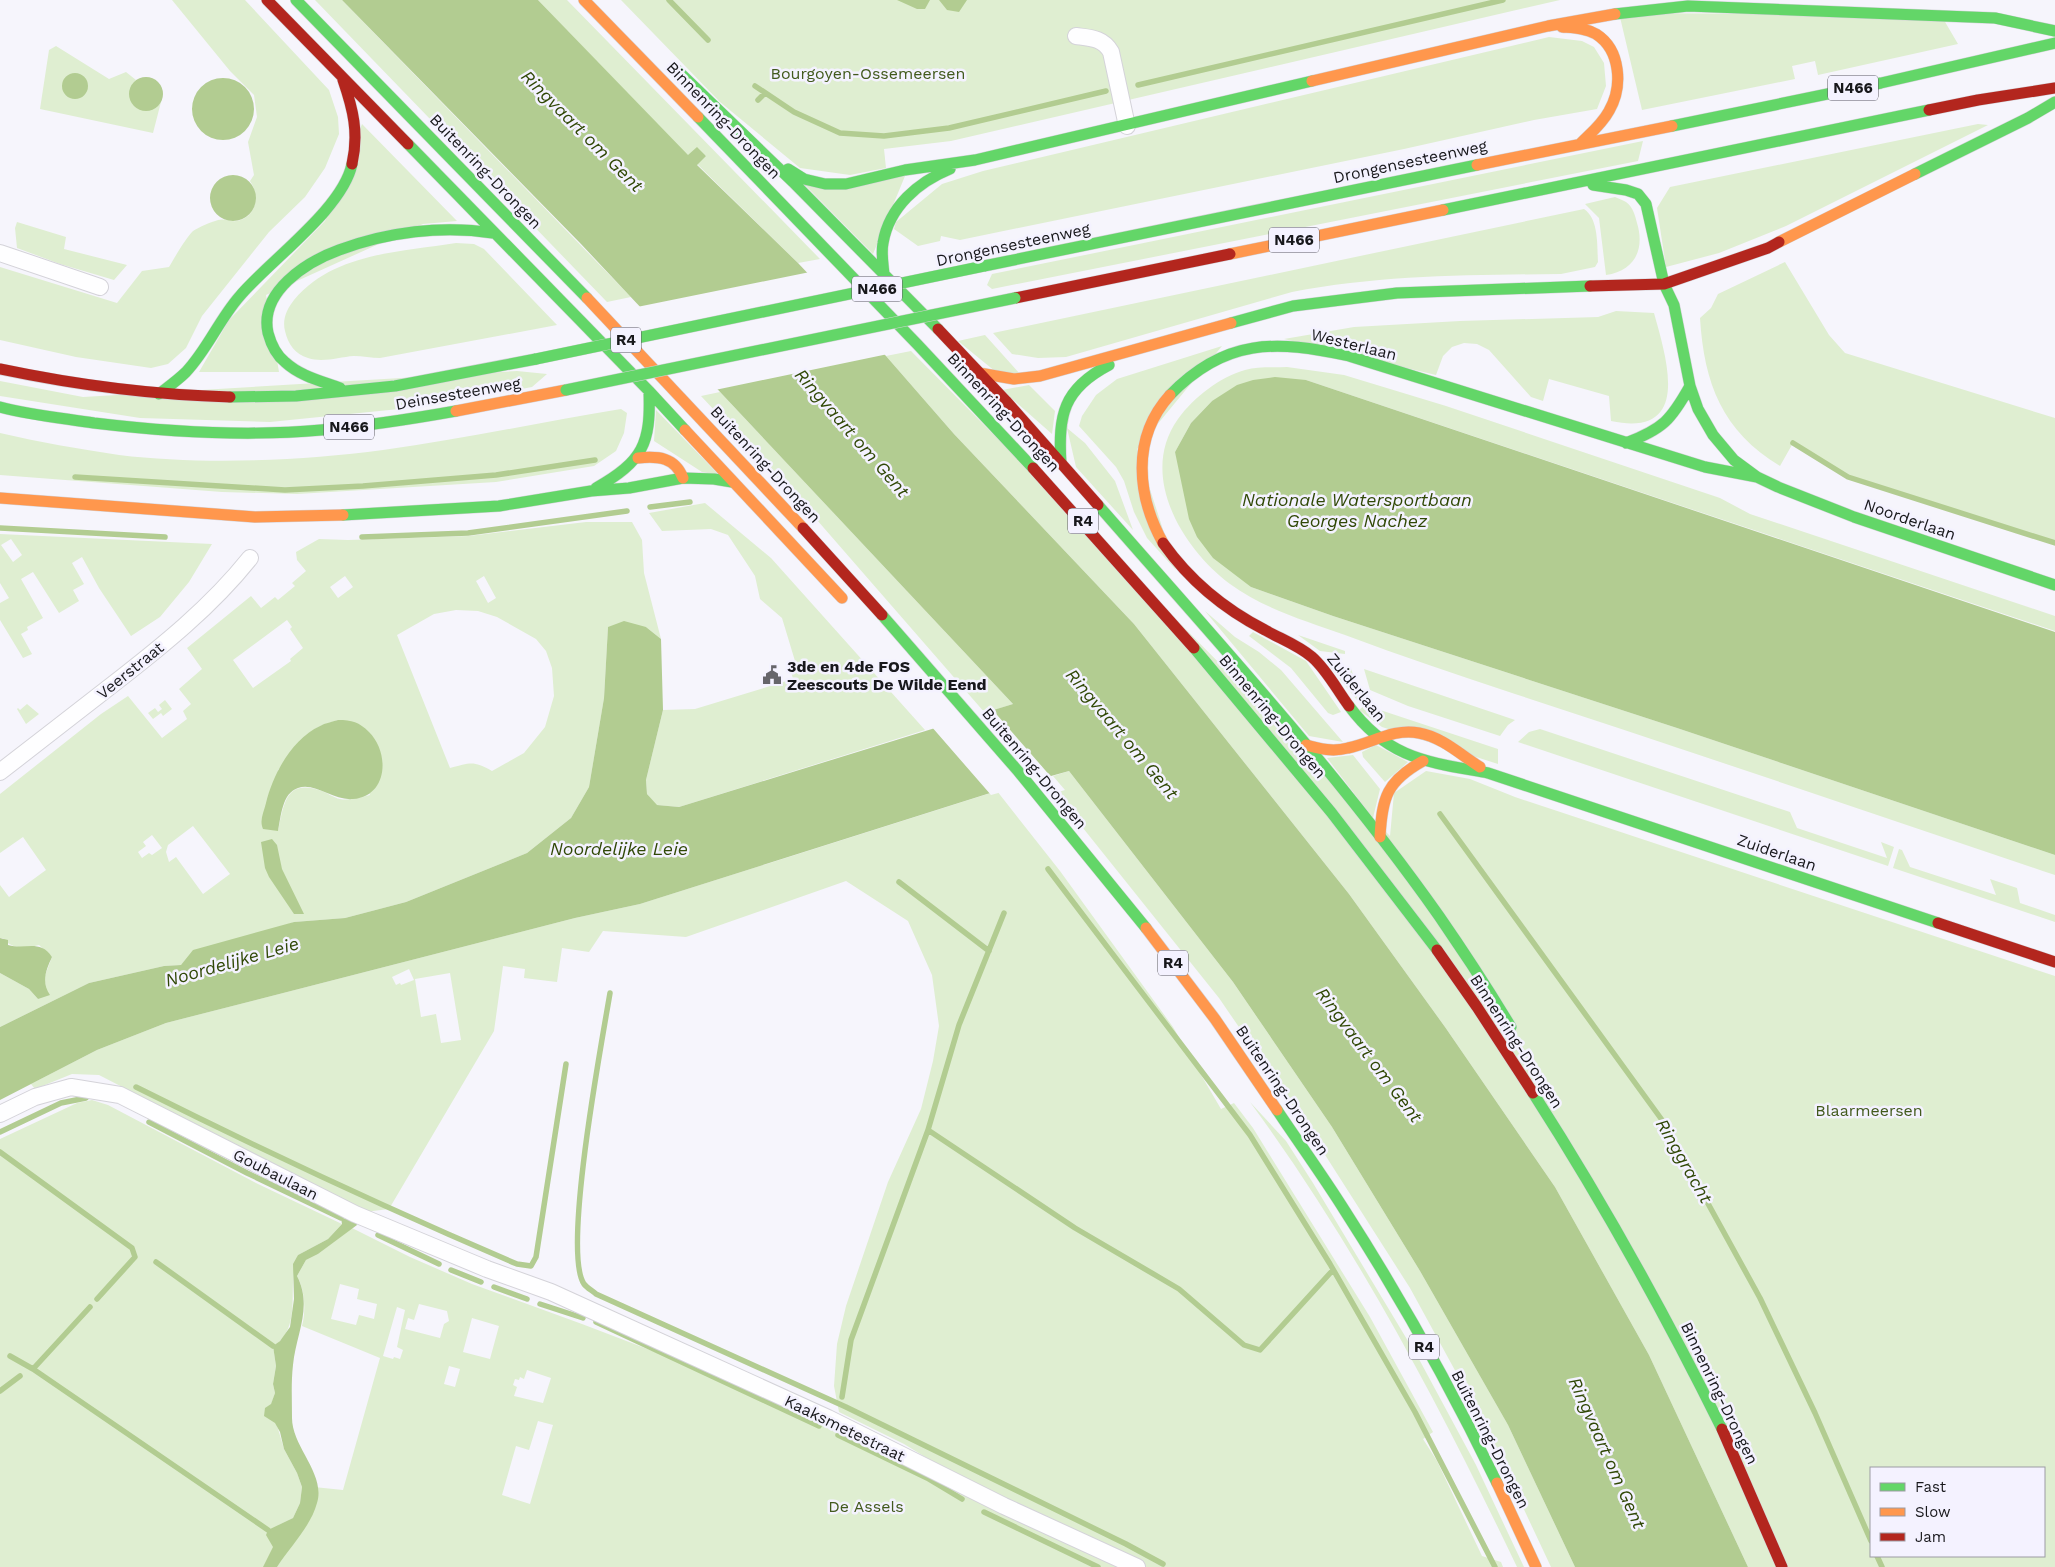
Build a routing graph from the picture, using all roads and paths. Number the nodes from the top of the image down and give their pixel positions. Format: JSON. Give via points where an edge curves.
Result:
{"nodes":[{"id":1,"x":267,"y":0,"type":"edge"},
{"id":2,"x":296,"y":0,"type":"edge"},
{"id":3,"x":584,"y":0,"type":"edge"},
{"id":4,"x":1548,"y":26,"type":"junction"},
{"id":5,"x":2055,"y":31,"type":"edge"},
{"id":6,"x":1076,"y":36,"type":"dead end"},
{"id":7,"x":2055,"y":42,"type":"edge"},
{"id":8,"x":669,"y":62,"type":"dead end"},
{"id":9,"x":341,"y":77,"type":"junction"},
{"id":10,"x":2055,"y":88,"type":"edge"},
{"id":11,"x":2055,"y":102,"type":"edge"},
{"id":12,"x":1128,"y":126,"type":"junction"},
{"id":13,"x":1582,"y":143,"type":"junction"},
{"id":14,"x":772,"y":159,"type":"junction"},
{"id":15,"x":975,"y":160,"type":"junction"},
{"id":16,"x":1574,"y":183,"type":"junction"},
{"id":17,"x":493,"y":233,"type":"junction"},
{"id":18,"x":0,"y":253,"type":"edge"},
{"id":19,"x":884,"y":274,"type":"junction"},
{"id":20,"x":1664,"y":284,"type":"junction"},
{"id":21,"x":100,"y":287,"type":"dead end"},
{"id":22,"x":770,"y":311,"type":"joint"},
{"id":23,"x":1149,"y":347,"type":"junction"},
{"id":24,"x":0,"y":369,"type":"edge"},
{"id":25,"x":979,"y":373,"type":"junction"},
{"id":26,"x":1690,"y":386,"type":"junction"},
{"id":27,"x":649,"y":390,"type":"junction"},
{"id":28,"x":348,"y":391,"type":"junction"},
{"id":29,"x":159,"y":394,"type":"junction"},
{"id":30,"x":0,"y":407,"type":"edge"},
{"id":31,"x":1622,"y":442,"type":"junction"},
{"id":32,"x":638,"y":458,"type":"junction"},
{"id":33,"x":1061,"y":464,"type":"junction"},
{"id":34,"x":1757,"y":477,"type":"junction"},
{"id":35,"x":683,"y":478,"type":"junction"},
{"id":36,"x":732,"y":482,"type":"junction"},
{"id":37,"x":591,"y":491,"type":"junction"},
{"id":38,"x":0,"y":498,"type":"edge"},
{"id":39,"x":250,"y":558,"type":"dead end"},
{"id":40,"x":2055,"y":585,"type":"edge"},
{"id":41,"x":853,"y":610,"type":"dead end"},
{"id":42,"x":1312,"y":656,"type":"joint"},
{"id":43,"x":923,"y":680,"type":"dead end"},
{"id":44,"x":947,"y":689,"type":"junction"},
{"id":45,"x":1377,"y":737,"type":"junction"},
{"id":46,"x":1306,"y":746,"type":"junction"},
{"id":47,"x":1423,"y":761,"type":"junction"},
{"id":48,"x":0,"y":772,"type":"edge"},
{"id":49,"x":1488,"y":773,"type":"junction"},
{"id":50,"x":1380,"y":837,"type":"junction"},
{"id":51,"x":2055,"y":962,"type":"edge"},
{"id":52,"x":1518,"y":1039,"type":"dead end"},
{"id":53,"x":1532,"y":1072,"type":"dead end"},
{"id":54,"x":1529,"y":1088,"type":"junction"},
{"id":55,"x":0,"y":1114,"type":"edge"},
{"id":56,"x":551,"y":1292,"type":"joint"},
{"id":57,"x":1137,"y":1567,"type":"edge"},
{"id":58,"x":1536,"y":1567,"type":"edge"},
{"id":59,"x":1782,"y":1567,"type":"edge"}],
"edges":[{"from":1,"to":9,"type":"main road"},
{"from":2,"to":44,"type":"main road","name":"Buitenring-Drongen","number":"R4","via":[[557,267],[783,505]]},
{"from":3,"to":54,"type":"main road","name":"Binnenring-Drongen","number":"R4","via":[[828,249],[1071,507],[1181,632],[1326,804],[1391,888],[1476,1005]]},
{"from":4,"to":5,"type":"main road","via":[[1619,13],[1688,6],[1995,18]]},
{"from":4,"to":12,"type":"main road"},
{"from":4,"to":13,"type":"main road","via":[[1586,30],[1601,38],[1615,60],[1617,88],[1614,104]]},
{"from":6,"to":12,"type":"street","via":[[1095,38],[1106,44],[1111,52]]},
{"from":7,"to":13,"type":"main road","name":"Drongensesteenweg","number":"N466","via":[[1881,83]]},
{"from":8,"to":14,"type":"main road"},
{"from":9,"to":17,"type":"main road"},
{"from":9,"to":29,"type":"main road","via":[[353,110],[356,132],[351,169],[341,191],[308,229],[240,295],[186,372]]},
{"from":10,"to":16,"type":"main road","number":"N466","via":[[1969,102]]},
{"from":11,"to":20,"type":"main road","via":[[1768,248]]},
{"from":12,"to":15,"type":"main road"},
{"from":13,"to":22,"type":"main road","name":"Drongensesteenweg","number":"N466","bridge":true},
{"from":14,"to":15,"type":"main road","via":[[804,179],[825,184],[846,184],[905,170]]},
{"from":14,"to":19,"type":"main road"},
{"from":15,"to":19,"type":"main road","via":[[936,173],[895,210],[884,240]]},
{"from":16,"to":20,"type":"main road","via":[[1638,194],[1647,206]]},
{"from":16,"to":30,"type":"main road","name":"Deinsesteenweg","number":"N466","bridge":true,"via":[[566,390],[443,414],[352,427],[256,433],[171,431],[129,428]]},
{"from":17,"to":27,"type":"main road"},
{"from":17,"to":28,"type":"main road","via":[[443,229],[361,242],[320,258],[279,290],[270,304],[267,319],[274,350],[286,364],[303,374]]},
{"from":18,"to":21,"type":"street"},
{"from":19,"to":25,"type":"main road"},
{"from":20,"to":23,"type":"main road","via":[[1397,293],[1348,298],[1293,306]]},
{"from":20,"to":26,"type":"main road","via":[[1674,305]]},
{"from":22,"to":28,"type":"main road","name":"Deinsesteenweg","number":"N466","bridge":true,"via":[[402,385]]},
{"from":23,"to":25,"type":"main road","via":[[1029,378]]},
{"from":23,"to":33,"type":"main road","via":[[1102,368],[1086,377],[1076,388],[1061,421]]},
{"from":24,"to":29,"type":"main road","name":"Deinsesteenweg","number":"N466","via":[[71,384]]},
{"from":25,"to":33,"type":"main road"},
{"from":26,"to":31,"type":"main road","via":[[1675,414],[1664,426],[1652,434]]},
{"from":26,"to":34,"type":"main road","via":[[1713,435],[1734,460]]},
{"from":27,"to":32,"type":"main road","via":[[649,429]]},
{"from":27,"to":36,"type":"main road"},
{"from":28,"to":29,"type":"main road","name":"Deinsesteenweg","number":"N466","via":[[236,396]]},
{"from":31,"to":34,"type":"main road","name":"Westerlaan","via":[[1705,467]]},
{"from":31,"to":42,"type":"main road","name":"Westerlaan","via":[[1318,349],[1253,347],[1219,357],[1204,366],[1171,394],[1149,425],[1142,463],[1146,505],[1165,544],[1204,591],[1225,607]]},
{"from":32,"to":35,"type":"main road","via":[[663,457],[681,469]]},
{"from":32,"to":37,"type":"main road","via":[[615,478]]},
{"from":33,"to":46,"type":"main road"},
{"from":34,"to":40,"type":"main road","name":"Noorderlaan","via":[[1854,517]]},
{"from":35,"to":36,"type":"main road"},
{"from":35,"to":37,"type":"main road"},
{"from":36,"to":41,"type":"main road"},
{"from":37,"to":38,"type":"main road","via":[[499,506],[255,517]]},
{"from":39,"to":48,"type":"street","name":"Veerstraat","via":[[204,608],[151,654]]},
{"from":42,"to":45,"type":"main road","name":"Zuiderlaan","via":[[1351,710]]},
{"from":43,"to":44,"type":"main road"},
{"from":44,"to":58,"type":"main road","name":"Buitenring-Drongen","number":"R4","via":[[1124,899],[1252,1071],[1388,1281],[1476,1441]]},
{"from":45,"to":46,"type":"main road","name":"Zuiderlaan","via":[[1357,746],[1336,750]]},
{"from":45,"to":47,"type":"main road","name":"Zuiderlaan"},
{"from":45,"to":49,"type":"main road","name":"Zuiderlaan","via":[[1404,731],[1436,738]]},
{"from":46,"to":50,"type":"main road"},
{"from":47,"to":49,"type":"main road","name":"Zuiderlaan"},
{"from":47,"to":50,"type":"main road","via":[[1396,779],[1387,791],[1380,809]]},
{"from":49,"to":51,"type":"main road","name":"Zuiderlaan"},
{"from":50,"to":52,"type":"main road","via":[[1450,930]]},
{"from":53,"to":54,"type":"main road"},
{"from":54,"to":59,"type":"main road","name":"Binnenring-Drongen","number":"R4","via":[[1582,1170],[1678,1341],[1732,1452]]},
{"from":55,"to":56,"type":"street","name":"Goubaulaan","via":[[35,1097],[71,1087],[120,1095],[355,1214]]},
{"from":56,"to":57,"type":"street","name":"Kaaksmetestraat","via":[[828,1418],[1004,1506]]}]}
